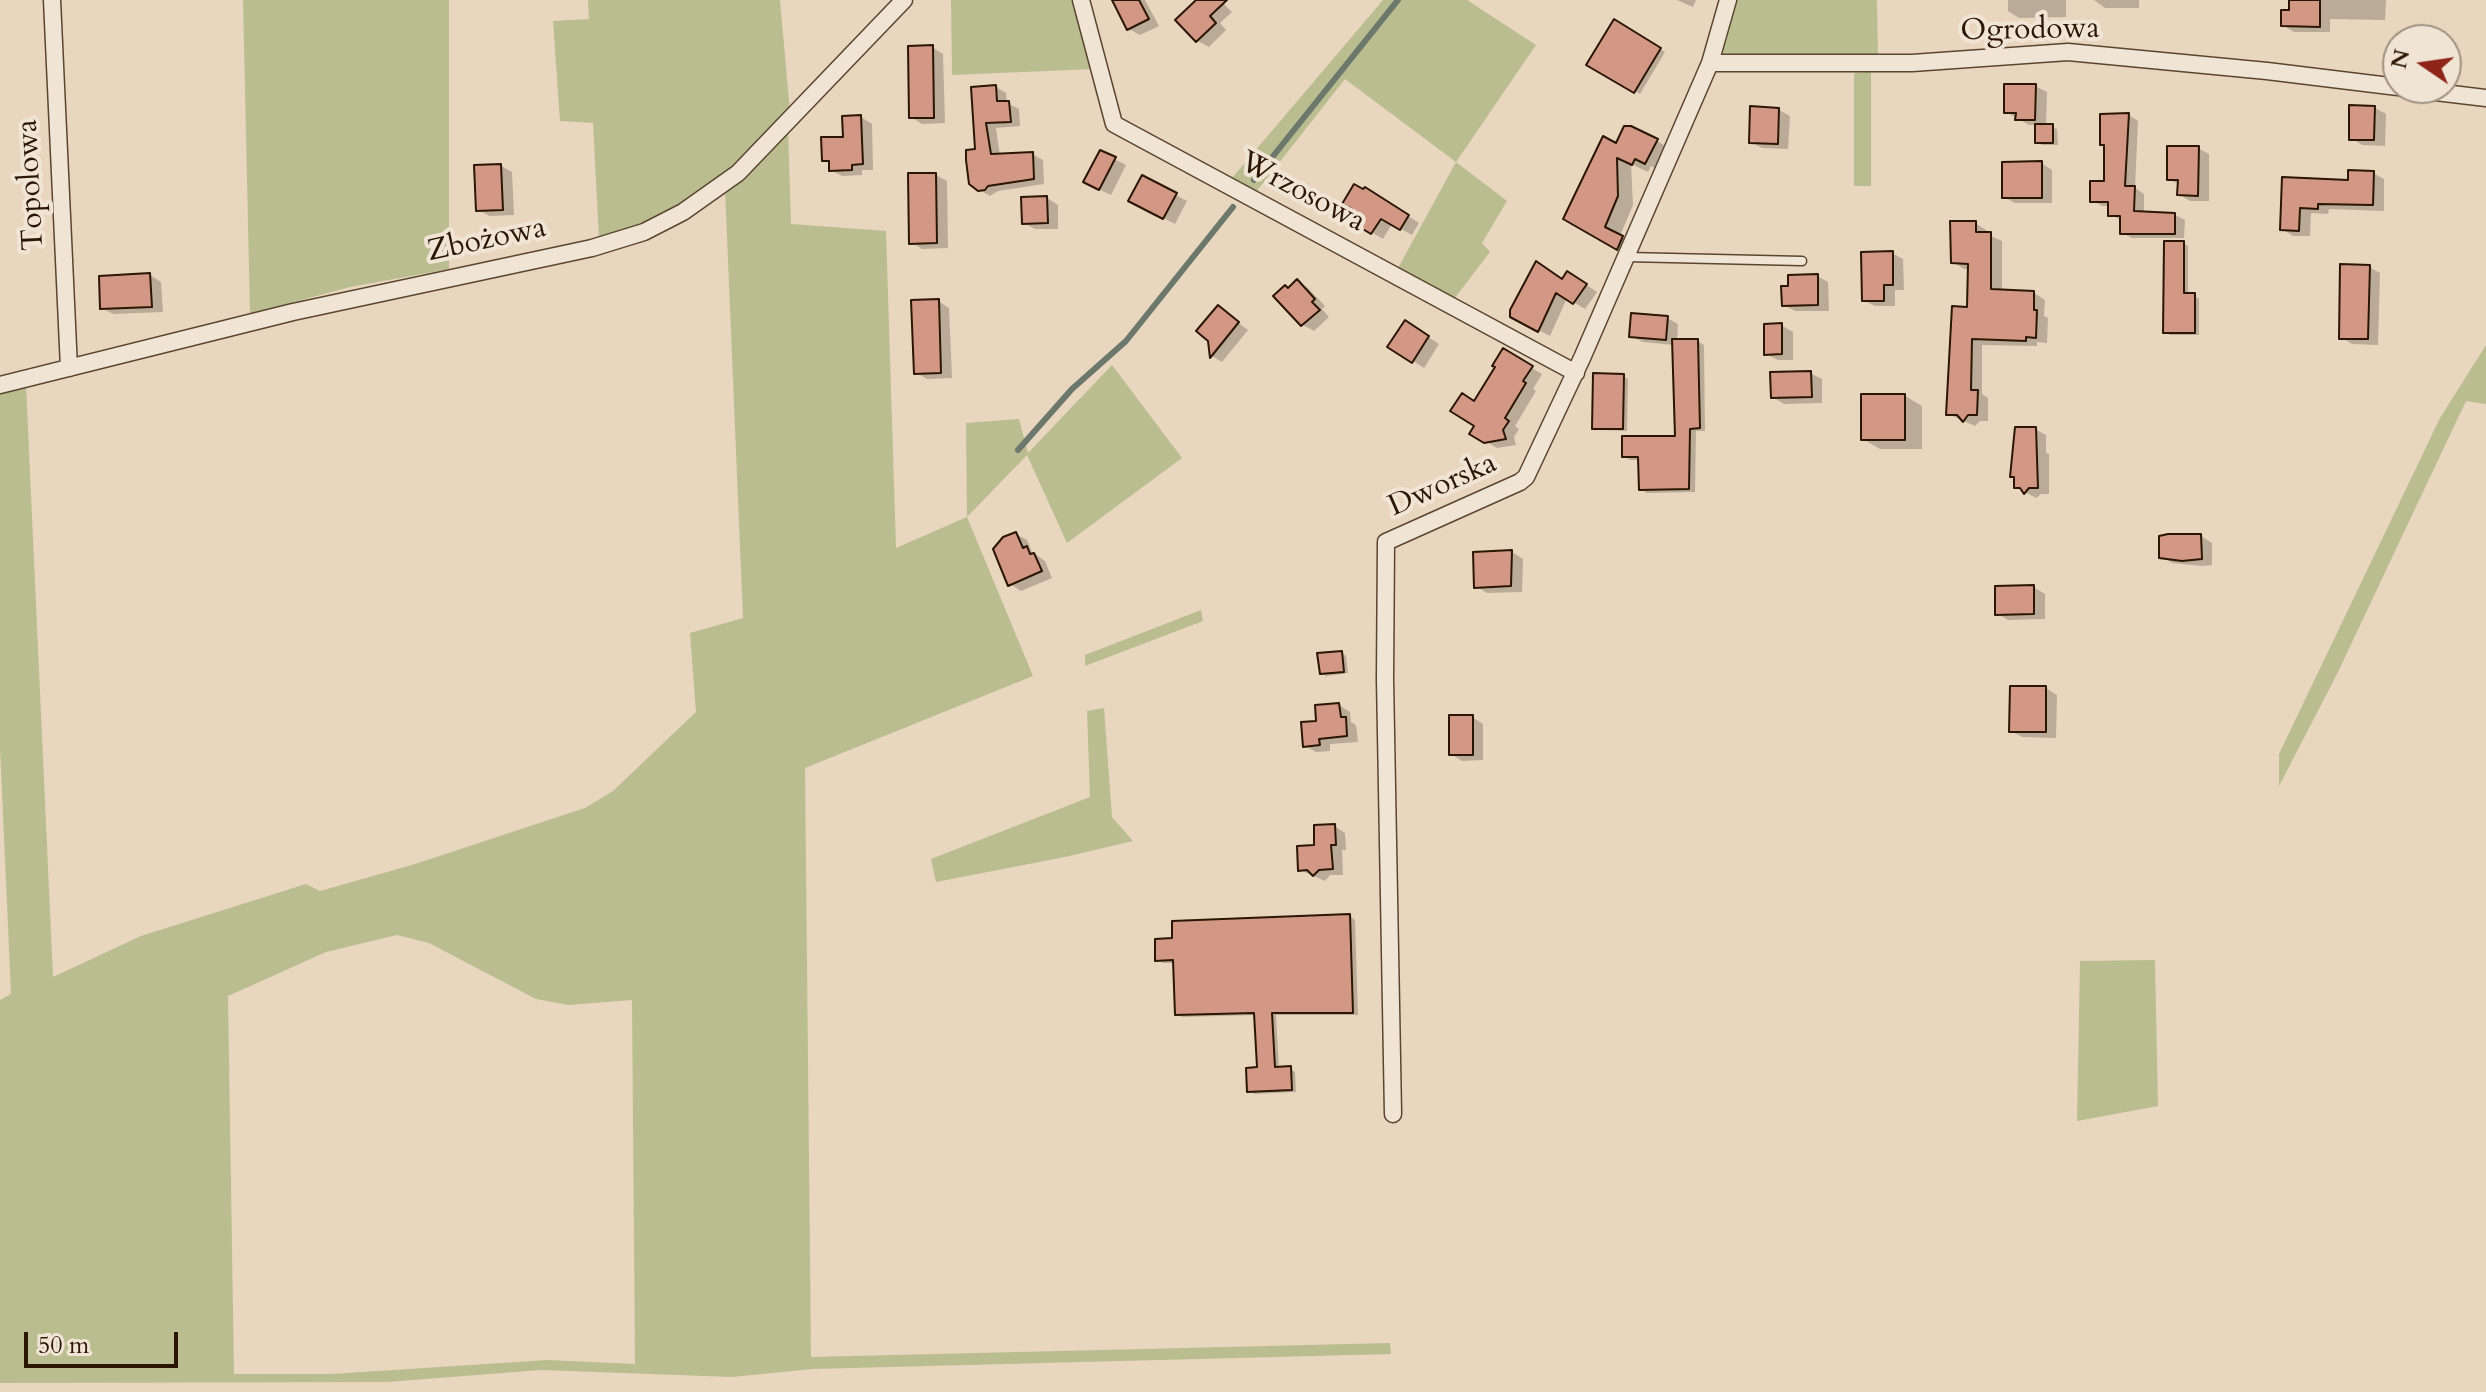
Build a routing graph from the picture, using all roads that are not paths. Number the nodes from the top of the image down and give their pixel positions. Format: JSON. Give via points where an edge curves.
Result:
{"nodes":[{"id":1,"x":52,"y":0,"type":"edge"},
{"id":2,"x":904,"y":0,"type":"edge"},
{"id":3,"x":1081,"y":0,"type":"edge"},
{"id":4,"x":1728,"y":0,"type":"edge"},
{"id":5,"x":1710,"y":63,"type":"junction"},
{"id":6,"x":2382,"y":86,"type":"edge"},
{"id":7,"x":2462,"y":95,"type":"edge"},
{"id":8,"x":2486,"y":98,"type":"edge"},
{"id":9,"x":1626,"y":257,"type":"junction"},
{"id":10,"x":1802,"y":261,"type":"dead end"},
{"id":11,"x":69,"y":368,"type":"junction"},
{"id":12,"x":1576,"y":373,"type":"junction"},
{"id":13,"x":0,"y":385,"type":"edge"},
{"id":14,"x":1393,"y":1114,"type":"dead end"}],
"edges":[{"from":1,"to":11,"type":"street","name":"Topolowa"},
{"from":2,"to":11,"type":"street","name":"Zbożowa","via":[[738,173],[644,232]]},
{"from":3,"to":12,"type":"street","name":"Wrzosowa","via":[[1114,124]]},
{"from":4,"to":5,"type":"street","name":"Dworska"},
{"from":5,"to":6,"type":"street","name":"Ogrodowa","via":[[1912,63],[2068,52]]},
{"from":5,"to":9,"type":"street","name":"Dworska"},
{"from":7,"to":8,"type":"street","name":"Ogrodowa"},
{"from":9,"to":10,"type":"lane"},
{"from":9,"to":12,"type":"street","name":"Dworska"},
{"from":11,"to":13,"type":"street","name":"Zbożowa"},
{"from":12,"to":14,"type":"street","name":"Dworska","via":[[1526,477],[1386,542]]}]}
